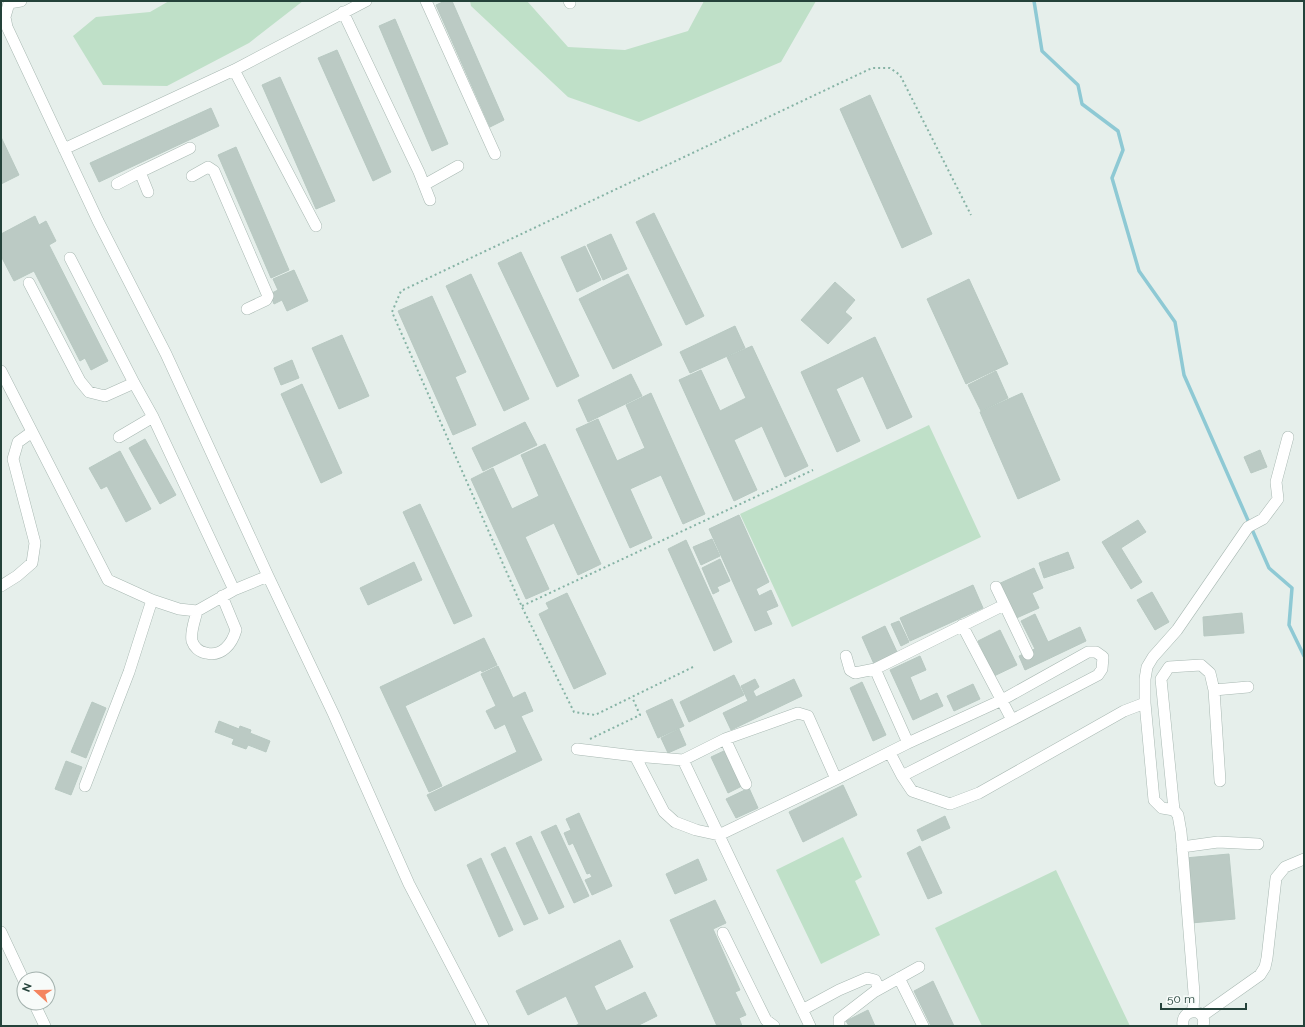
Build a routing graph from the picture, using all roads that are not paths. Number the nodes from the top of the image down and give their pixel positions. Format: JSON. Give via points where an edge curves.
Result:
{"nodes":[{"id":1,"x":21,"y":1,"type":"edge"},
{"id":2,"x":366,"y":1,"type":"edge"},
{"id":3,"x":426,"y":1,"type":"edge"},
{"id":4,"x":343,"y":12,"type":"junction"},
{"id":5,"x":234,"y":70,"type":"junction"},
{"id":6,"x":190,"y":148,"type":"dead end"},
{"id":7,"x":64,"y":149,"type":"junction"},
{"id":8,"x":495,"y":154,"type":"dead end"},
{"id":9,"x":458,"y":166,"type":"dead end"},
{"id":10,"x":140,"y":172,"type":"junction"},
{"id":11,"x":192,"y":176,"type":"dead end"},
{"id":12,"x":117,"y":184,"type":"dead end"},
{"id":13,"x":424,"y":185,"type":"junction"},
{"id":14,"x":148,"y":192,"type":"dead end"},
{"id":15,"x":430,"y":200,"type":"dead end"},
{"id":16,"x":316,"y":226,"type":"dead end"},
{"id":17,"x":70,"y":258,"type":"dead end"},
{"id":18,"x":29,"y":283,"type":"dead end"},
{"id":19,"x":248,"y":310,"type":"dead end"},
{"id":20,"x":1,"y":371,"type":"edge"},
{"id":21,"x":134,"y":383,"type":"junction"},
{"id":22,"x":153,"y":417,"type":"junction"},
{"id":23,"x":32,"y":432,"type":"junction"},
{"id":24,"x":119,"y":437,"type":"dead end"},
{"id":25,"x":1288,"y":437,"type":"dead end"},
{"id":26,"x":268,"y":576,"type":"junction"},
{"id":27,"x":1,"y":586,"type":"edge"},
{"id":28,"x":996,"y":587,"type":"dead end"},
{"id":29,"x":234,"y":590,"type":"junction"},
{"id":30,"x":222,"y":596,"type":"junction"},
{"id":31,"x":152,"y":600,"type":"junction"},
{"id":32,"x":1004,"y":605,"type":"junction"},
{"id":33,"x":197,"y":611,"type":"junction"},
{"id":34,"x":962,"y":625,"type":"junction"},
{"id":35,"x":1028,"y":654,"type":"dead end"},
{"id":36,"x":846,"y":656,"type":"dead end"},
{"id":37,"x":876,"y":669,"type":"junction"},
{"id":38,"x":1248,"y":687,"type":"dead end"},
{"id":39,"x":1214,"y":690,"type":"junction"},
{"id":40,"x":1002,"y":700,"type":"junction"},
{"id":41,"x":1145,"y":703,"type":"junction"},
{"id":42,"x":1012,"y":720,"type":"junction"},
{"id":43,"x":725,"y":739,"type":"junction"},
{"id":44,"x":908,"y":743,"type":"junction"},
{"id":45,"x":577,"y":749,"type":"dead end"},
{"id":46,"x":890,"y":753,"type":"junction"},
{"id":47,"x":635,"y":756,"type":"junction"},
{"id":48,"x":684,"y":760,"type":"junction"},
{"id":49,"x":902,"y":776,"type":"junction"},
{"id":50,"x":836,"y":779,"type":"junction"},
{"id":51,"x":1220,"y":781,"type":"dead end"},
{"id":52,"x":746,"y":784,"type":"dead end"},
{"id":53,"x":85,"y":786,"type":"dead end"},
{"id":54,"x":1174,"y":810,"type":"junction"},
{"id":55,"x":719,"y":835,"type":"junction"},
{"id":56,"x":1258,"y":844,"type":"dead end"},
{"id":57,"x":1182,"y":847,"type":"junction"},
{"id":58,"x":1304,"y":859,"type":"edge"},
{"id":59,"x":1,"y":932,"type":"edge"},
{"id":60,"x":723,"y":933,"type":"dead end"},
{"id":61,"x":919,"y":967,"type":"dead end"},
{"id":62,"x":19,"y":971,"type":"edge"},
{"id":63,"x":900,"y":978,"type":"junction"},
{"id":64,"x":879,"y":989,"type":"junction"},
{"id":65,"x":802,"y":1010,"type":"junction"},
{"id":66,"x":36,"y":1011,"type":"edge"},
{"id":67,"x":1199,"y":1018,"type":"edge"},
{"id":68,"x":40,"y":1024,"type":"edge"},
{"id":69,"x":482,"y":1026,"type":"edge"},
{"id":70,"x":774,"y":1026,"type":"edge"},
{"id":71,"x":810,"y":1026,"type":"edge"},
{"id":72,"x":840,"y":1026,"type":"edge"},
{"id":73,"x":923,"y":1026,"type":"edge"},
{"id":74,"x":1183,"y":1026,"type":"edge"}],
"edges":[{"from":1,"to":7,"type":"street","via":[[8,3],[5,17],[7,27]]},
{"from":2,"to":4,"type":"street"},
{"from":3,"to":8,"type":"street"},
{"from":4,"to":5,"type":"street"},
{"from":4,"to":13,"type":"street"},
{"from":5,"to":7,"type":"street"},
{"from":5,"to":16,"type":"street"},
{"from":6,"to":10,"type":"street"},
{"from":7,"to":26,"type":"street","via":[[166,354]]},
{"from":9,"to":13,"type":"street"},
{"from":10,"to":12,"type":"street"},
{"from":10,"to":14,"type":"street"},
{"from":11,"to":19,"type":"street","via":[[208,167],[214,171],[268,296],[266,300]]},
{"from":13,"to":15,"type":"street"},
{"from":17,"to":21,"type":"street"},
{"from":18,"to":21,"type":"street","via":[[80,381],[89,392],[105,396]]},
{"from":20,"to":23,"type":"street"},
{"from":21,"to":22,"type":"street"},
{"from":22,"to":24,"type":"street"},
{"from":22,"to":29,"type":"street"},
{"from":23,"to":27,"type":"street","via":[[18,442],[13,459],[35,543],[32,563]]},
{"from":23,"to":31,"type":"street","via":[[108,580]]},
{"from":25,"to":41,"type":"street","via":[[1276,482],[1278,499],[1263,519],[1248,527],[1177,630],[1153,657],[1147,667]]},
{"from":26,"to":29,"type":"street"},
{"from":26,"to":69,"type":"street","via":[[334,715],[409,884]]},
{"from":28,"to":32,"type":"street"},
{"from":29,"to":30,"type":"street"},
{"from":30,"to":33,"type":"street"},
{"from":30,"to":33,"type":"street","via":[[236,630],[234,638],[220,653],[202,652],[196,648],[192,640],[192,631]]},
{"from":31,"to":33,"type":"street","via":[[180,609]]},
{"from":31,"to":53,"type":"street","via":[[129,672]]},
{"from":32,"to":34,"type":"street"},
{"from":32,"to":35,"type":"street"},
{"from":34,"to":37,"type":"street"},
{"from":34,"to":40,"type":"street"},
{"from":36,"to":37,"type":"street","via":[[850,670],[855,673]]},
{"from":37,"to":44,"type":"street"},
{"from":38,"to":39,"type":"street"},
{"from":39,"to":51,"type":"street"},
{"from":39,"to":54,"type":"street","via":[[1210,673],[1201,665],[1169,667],[1161,679]]},
{"from":40,"to":42,"type":"street"},
{"from":40,"to":42,"type":"street","via":[[1088,652],[1096,652],[1103,657],[1102,669],[1098,675]]},
{"from":40,"to":44,"type":"street"},
{"from":41,"to":49,"type":"street","via":[[1124,711],[979,793],[950,804],[912,791]]},
{"from":41,"to":54,"type":"street","via":[[1154,800],[1162,808]]},
{"from":42,"to":49,"type":"street"},
{"from":43,"to":48,"type":"street"},
{"from":43,"to":50,"type":"street","via":[[798,713],[808,716]]},
{"from":43,"to":52,"type":"street"},
{"from":44,"to":46,"type":"street"},
{"from":45,"to":47,"type":"street"},
{"from":46,"to":49,"type":"street"},
{"from":46,"to":50,"type":"street"},
{"from":47,"to":48,"type":"street"},
{"from":47,"to":55,"type":"street","via":[[664,812],[675,822]]},
{"from":48,"to":55,"type":"street"},
{"from":50,"to":55,"type":"street"},
{"from":54,"to":57,"type":"street","via":[[1178,815]]},
{"from":55,"to":65,"type":"street"},
{"from":56,"to":57,"type":"street","via":[[1218,842]]},
{"from":57,"to":67,"type":"street","via":[[1194,994]]},
{"from":58,"to":67,"type":"street","via":[[1285,867],[1276,878],[1267,958],[1260,975]]},
{"from":59,"to":62,"type":"street"},
{"from":60,"to":70,"type":"street","via":[[766,1020]]},
{"from":61,"to":63,"type":"street"},
{"from":63,"to":64,"type":"street"},
{"from":63,"to":73,"type":"street"},
{"from":64,"to":65,"type":"street","via":[[875,980],[867,978]]},
{"from":64,"to":72,"type":"street","via":[[839,1019]]},
{"from":65,"to":71,"type":"street"},
{"from":66,"to":68,"type":"street"},
{"from":67,"to":74,"type":"street","via":[[1186,1014]]}]}
